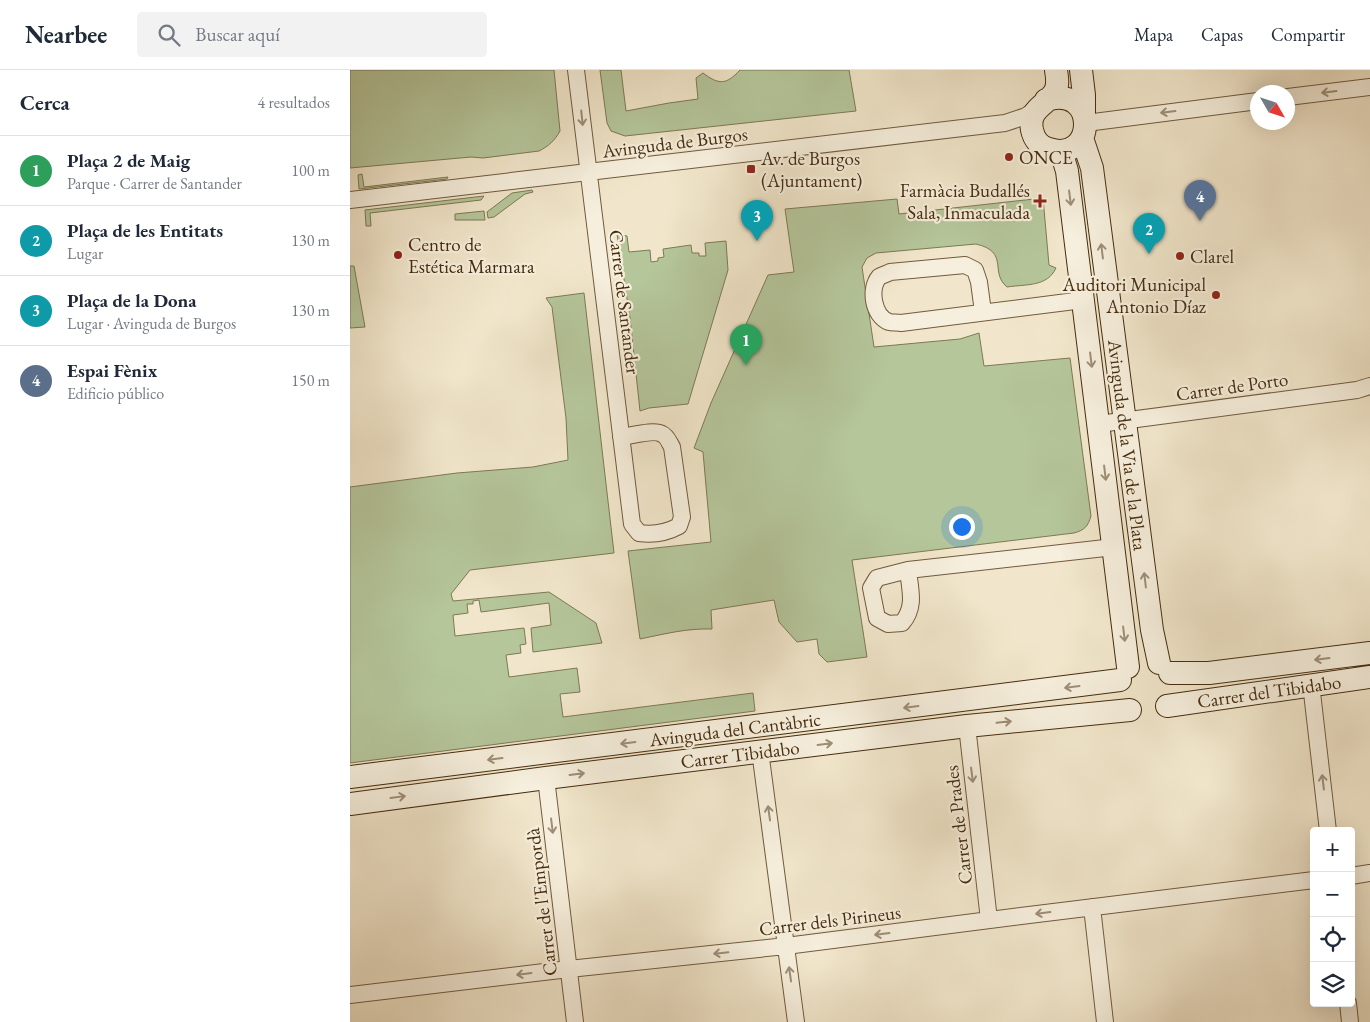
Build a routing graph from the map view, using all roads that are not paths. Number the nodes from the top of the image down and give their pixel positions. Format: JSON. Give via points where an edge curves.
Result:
{"nodes":[{"id":1,"x":576,"y":70,"type":"edge"},
{"id":2,"x":1056,"y":70,"type":"edge"},
{"id":3,"x":1081,"y":70,"type":"edge"},
{"id":4,"x":1370,"y":86,"type":"edge"},
{"id":5,"x":1295,"y":96,"type":"edge"},
{"id":6,"x":1250,"y":102,"type":"edge"},
{"id":7,"x":1041,"y":105,"type":"junction"},
{"id":8,"x":1005,"y":123,"type":"junction"},
{"id":9,"x":1084,"y":125,"type":"junction"},
{"id":10,"x":1036,"y":140,"type":"junction"},
{"id":11,"x":1059,"y":152,"type":"junction"},
{"id":12,"x":588,"y":173,"type":"junction"},
{"id":13,"x":350,"y":200,"type":"edge"},
{"id":14,"x":1083,"y":300,"type":"junction"},
{"id":15,"x":983,"y":312,"type":"junction"},
{"id":16,"x":1370,"y":386,"type":"edge"},
{"id":17,"x":1124,"y":421,"type":"junction"},
{"id":18,"x":1099,"y":424,"type":"junction"},
{"id":19,"x":622,"y":437,"type":"junction"},
{"id":20,"x":1114,"y":547,"type":"junction"},
{"id":21,"x":908,"y":570,"type":"dead end"},
{"id":22,"x":1370,"y":653,"type":"edge"},
{"id":23,"x":1164,"y":668,"type":"junction"},
{"id":24,"x":1124,"y":673,"type":"junction"},
{"id":25,"x":1370,"y":677,"type":"edge"},
{"id":26,"x":1311,"y":684,"type":"junction"},
{"id":27,"x":1167,"y":706,"type":"junction"},
{"id":28,"x":1130,"y":710,"type":"junction"},
{"id":29,"x":967,"y":726,"type":"junction"},
{"id":30,"x":760,"y":752,"type":"junction"},
{"id":31,"x":543,"y":753,"type":"junction"},
{"id":32,"x":350,"y":777,"type":"edge"},
{"id":33,"x":546,"y":778,"type":"junction"},
{"id":34,"x":350,"y":804,"type":"edge"},
{"id":35,"x":1328,"y":827,"type":"edge"},
{"id":36,"x":1370,"y":873,"type":"edge"},
{"id":37,"x":1355,"y":875,"type":"edge"},
{"id":38,"x":1310,"y":880,"type":"edge"},
{"id":39,"x":1092,"y":907,"type":"junction"},
{"id":40,"x":989,"y":920,"type":"junction"},
{"id":41,"x":786,"y":946,"type":"junction"},
{"id":42,"x":569,"y":969,"type":"junction"},
{"id":43,"x":350,"y":995,"type":"edge"},
{"id":44,"x":1348,"y":1007,"type":"edge"},
{"id":45,"x":575,"y":1022,"type":"edge"},
{"id":46,"x":796,"y":1022,"type":"edge"},
{"id":47,"x":1105,"y":1022,"type":"edge"},
{"id":48,"x":1350,"y":1022,"type":"edge"}],
"edges":[{"from":1,"to":12,"type":"street","name":"Carrer de Santander","one_way":true},
{"from":2,"to":7,"type":"street","via":[[1057,86]]},
{"from":3,"to":9,"type":"street","name":"Avinguda de la Via de la Plata"},
{"from":4,"to":5,"type":"street","one_way":true},
{"from":6,"to":9,"type":"street","one_way":true},
{"from":7,"to":8,"type":"street","name":"Avinguda de Burgos","via":[[1026,116]]},
{"from":7,"to":9,"type":"street","via":[[1055,97],[1073,102],[1080,108]]},
{"from":7,"to":10,"type":"street","via":[[1032,118]]},
{"from":8,"to":10,"type":"street","via":[[1017,126]]},
{"from":8,"to":12,"type":"street","name":"Avinguda de Burgos"},
{"from":9,"to":11,"type":"street","via":[[1076,145]]},
{"from":17,"to":9,"type":"street","name":"Avinguda de la Via de la Plata","one_way":true},
{"from":10,"to":11,"type":"street","via":[[1046,149]]},
{"from":11,"to":14,"type":"street","name":"Avinguda de la Via de la Plata","one_way":true,"via":[[1067,171]]},
{"from":12,"to":13,"type":"street","name":"Avinguda de Burgos"},
{"from":12,"to":19,"type":"street","name":"Carrer de Santander"},
{"from":14,"to":15,"type":"street"},
{"from":14,"to":18,"type":"street","name":"Avinguda de la Via de la Plata","one_way":true},
{"from":15,"to":15,"type":"street","via":[[889,322],[875,306],[874,288],[880,276],[890,272],[965,264],[975,270]]},
{"from":16,"to":17,"type":"street","name":"Carrer de Porto"},
{"from":17,"to":18,"type":"street","name":"Carrer de Porto"},
{"from":23,"to":17,"type":"street","name":"Avinguda de la Via de la Plata","one_way":true,"via":[[1152,630]]},
{"from":18,"to":20,"type":"street","name":"Avinguda de la Via de la Plata","one_way":true},
{"from":19,"to":19,"type":"street","name":"Carrer de Santander","via":[[632,524],[638,533],[669,532],[679,526],[682,517],[672,447],[661,433]]},
{"from":20,"to":21,"type":"street"},
{"from":20,"to":24,"type":"street","name":"Avinguda de la Via de la Plata","one_way":true},
{"from":22,"to":23,"type":"street","one_way":true,"via":[[1209,673]]},
{"from":23,"to":24,"type":"street","via":[[1146,660],[1136,662]]},
{"from":23,"to":27,"type":"street","via":[[1173,680],[1174,692]]},
{"from":24,"to":28,"type":"street","via":[[1119,692]]},
{"from":24,"to":31,"type":"street","name":"Avinguda del Cantàbric","one_way":true},
{"from":25,"to":26,"type":"street","name":"Carrer del Tibidabo"},
{"from":26,"to":27,"type":"street","name":"Carrer del Tibidabo"},
{"from":35,"to":26,"type":"street","one_way":true},
{"from":27,"to":28,"type":"street","via":[[1148,715]]},
{"from":29,"to":28,"type":"street","name":"Carrer Tibidabo","one_way":true},
{"from":30,"to":29,"type":"street","name":"Carrer Tibidabo","one_way":true},
{"from":29,"to":40,"type":"street","name":"Carrer de Prades","one_way":true},
{"from":33,"to":30,"type":"street","name":"Carrer Tibidabo","one_way":true},
{"from":41,"to":30,"type":"street","one_way":true},
{"from":31,"to":32,"type":"street","name":"Avinguda del Cantàbric","one_way":true},
{"from":31,"to":33,"type":"street"},
{"from":34,"to":33,"type":"street","name":"Carrer Tibidabo","one_way":true},
{"from":33,"to":42,"type":"street","name":"Carrer de l'Empordà","one_way":true},
{"from":36,"to":37,"type":"street"},
{"from":38,"to":39,"type":"street","name":"Carrer dels Pirineus"},
{"from":39,"to":40,"type":"street","name":"Carrer dels Pirineus","one_way":true},
{"from":39,"to":47,"type":"street"},
{"from":40,"to":41,"type":"street","name":"Carrer dels Pirineus","one_way":true},
{"from":41,"to":42,"type":"street","name":"Carrer dels Pirineus","one_way":true},
{"from":46,"to":41,"type":"street","one_way":true},
{"from":42,"to":43,"type":"street","name":"Carrer dels Pirineus","one_way":true},
{"from":42,"to":45,"type":"street","name":"Carrer de l'Empordà"},
{"from":44,"to":48,"type":"street"}]}
